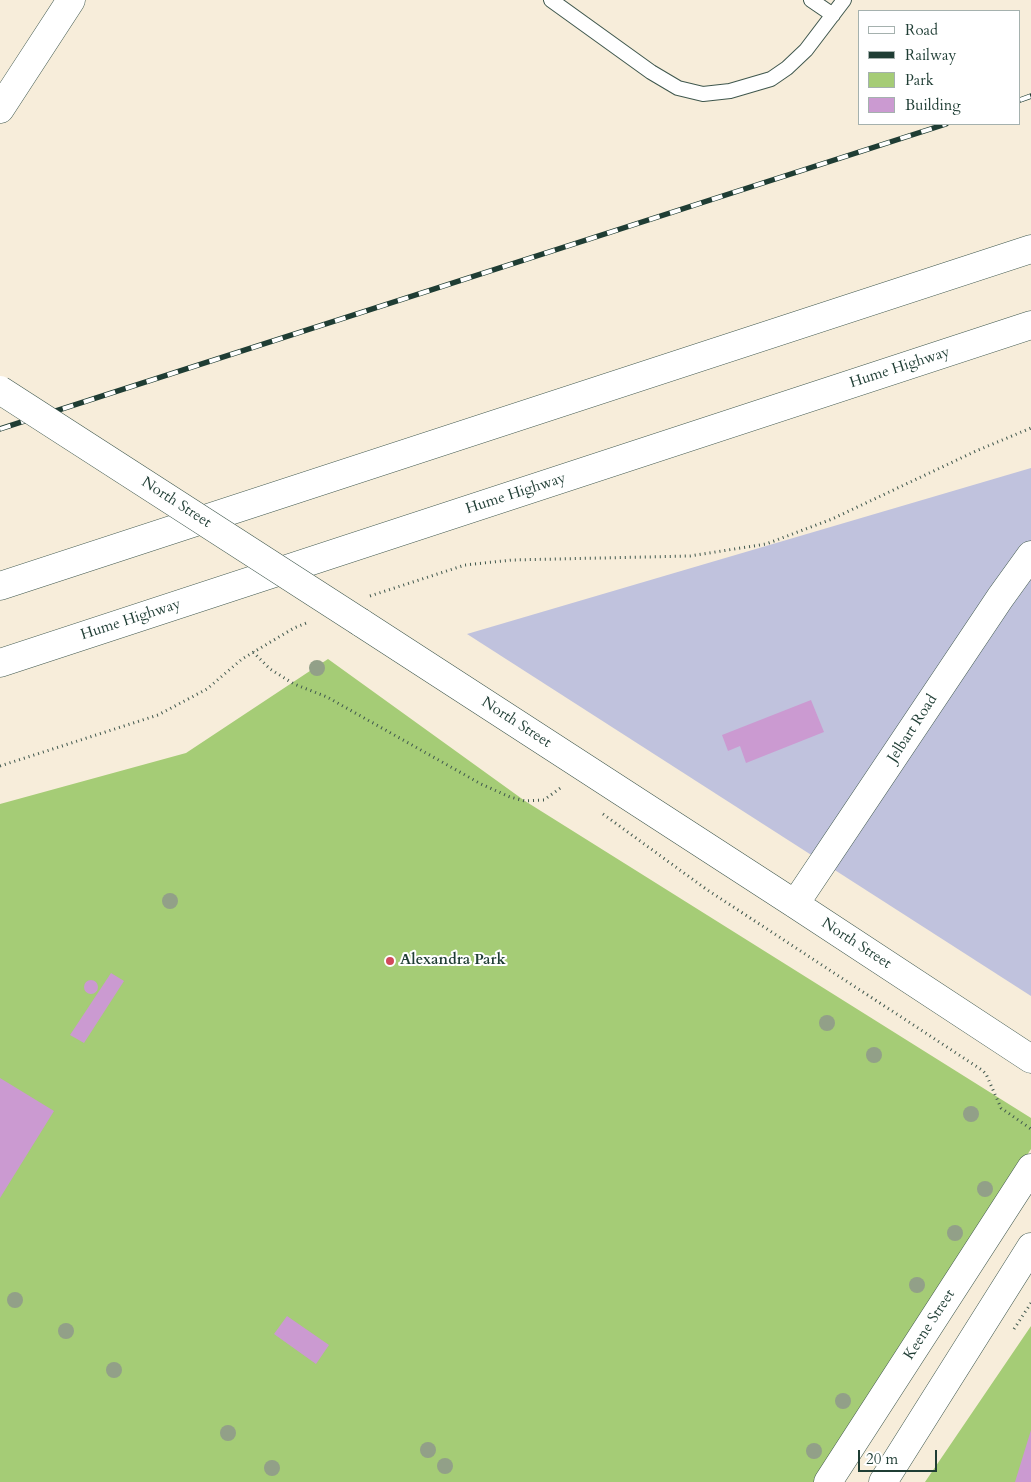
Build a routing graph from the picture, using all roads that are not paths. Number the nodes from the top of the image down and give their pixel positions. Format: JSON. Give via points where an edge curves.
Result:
{"nodes":[{"id":1,"x":71,"y":0,"type":"edge"},
{"id":2,"x":551,"y":0,"type":"edge"},
{"id":3,"x":811,"y":0,"type":"edge"},
{"id":4,"x":844,"y":0,"type":"edge"},
{"id":5,"x":833,"y":15,"type":"junction"},
{"id":6,"x":0,"y":109,"type":"edge"},
{"id":7,"x":1031,"y":249,"type":"edge"},
{"id":8,"x":1031,"y":325,"type":"edge"},
{"id":9,"x":0,"y":390,"type":"edge"},
{"id":10,"x":1031,"y":555,"type":"edge"},
{"id":11,"x":0,"y":586,"type":"edge"},
{"id":12,"x":0,"y":662,"type":"edge"},
{"id":13,"x":796,"y":904,"type":"junction"},
{"id":14,"x":1031,"y":1059,"type":"edge"},
{"id":15,"x":1031,"y":1168,"type":"edge"},
{"id":16,"x":1031,"y":1247,"type":"edge"},
{"id":17,"x":828,"y":1482,"type":"edge"},
{"id":18,"x":883,"y":1482,"type":"edge"}],
"edges":[{"from":1,"to":6,"type":"main road"},
{"from":2,"to":5,"type":"lane","via":[[651,72],[678,88],[703,94],[730,91],[771,78],[806,50]]},
{"from":3,"to":5,"type":"lane"},
{"from":4,"to":5,"type":"lane"},
{"from":7,"to":11,"type":"main road"},
{"from":8,"to":12,"type":"main road","name":"Hume Highway"},
{"from":9,"to":13,"type":"main road","name":"North Street","bridge":true,"via":[[361,611],[580,765]]},
{"from":10,"to":13,"type":"main road","name":"Jelbart Road"},
{"from":13,"to":14,"type":"main road","name":"North Street"},
{"from":15,"to":17,"type":"main road","name":"Keene Street"},
{"from":16,"to":18,"type":"main road"}]}
